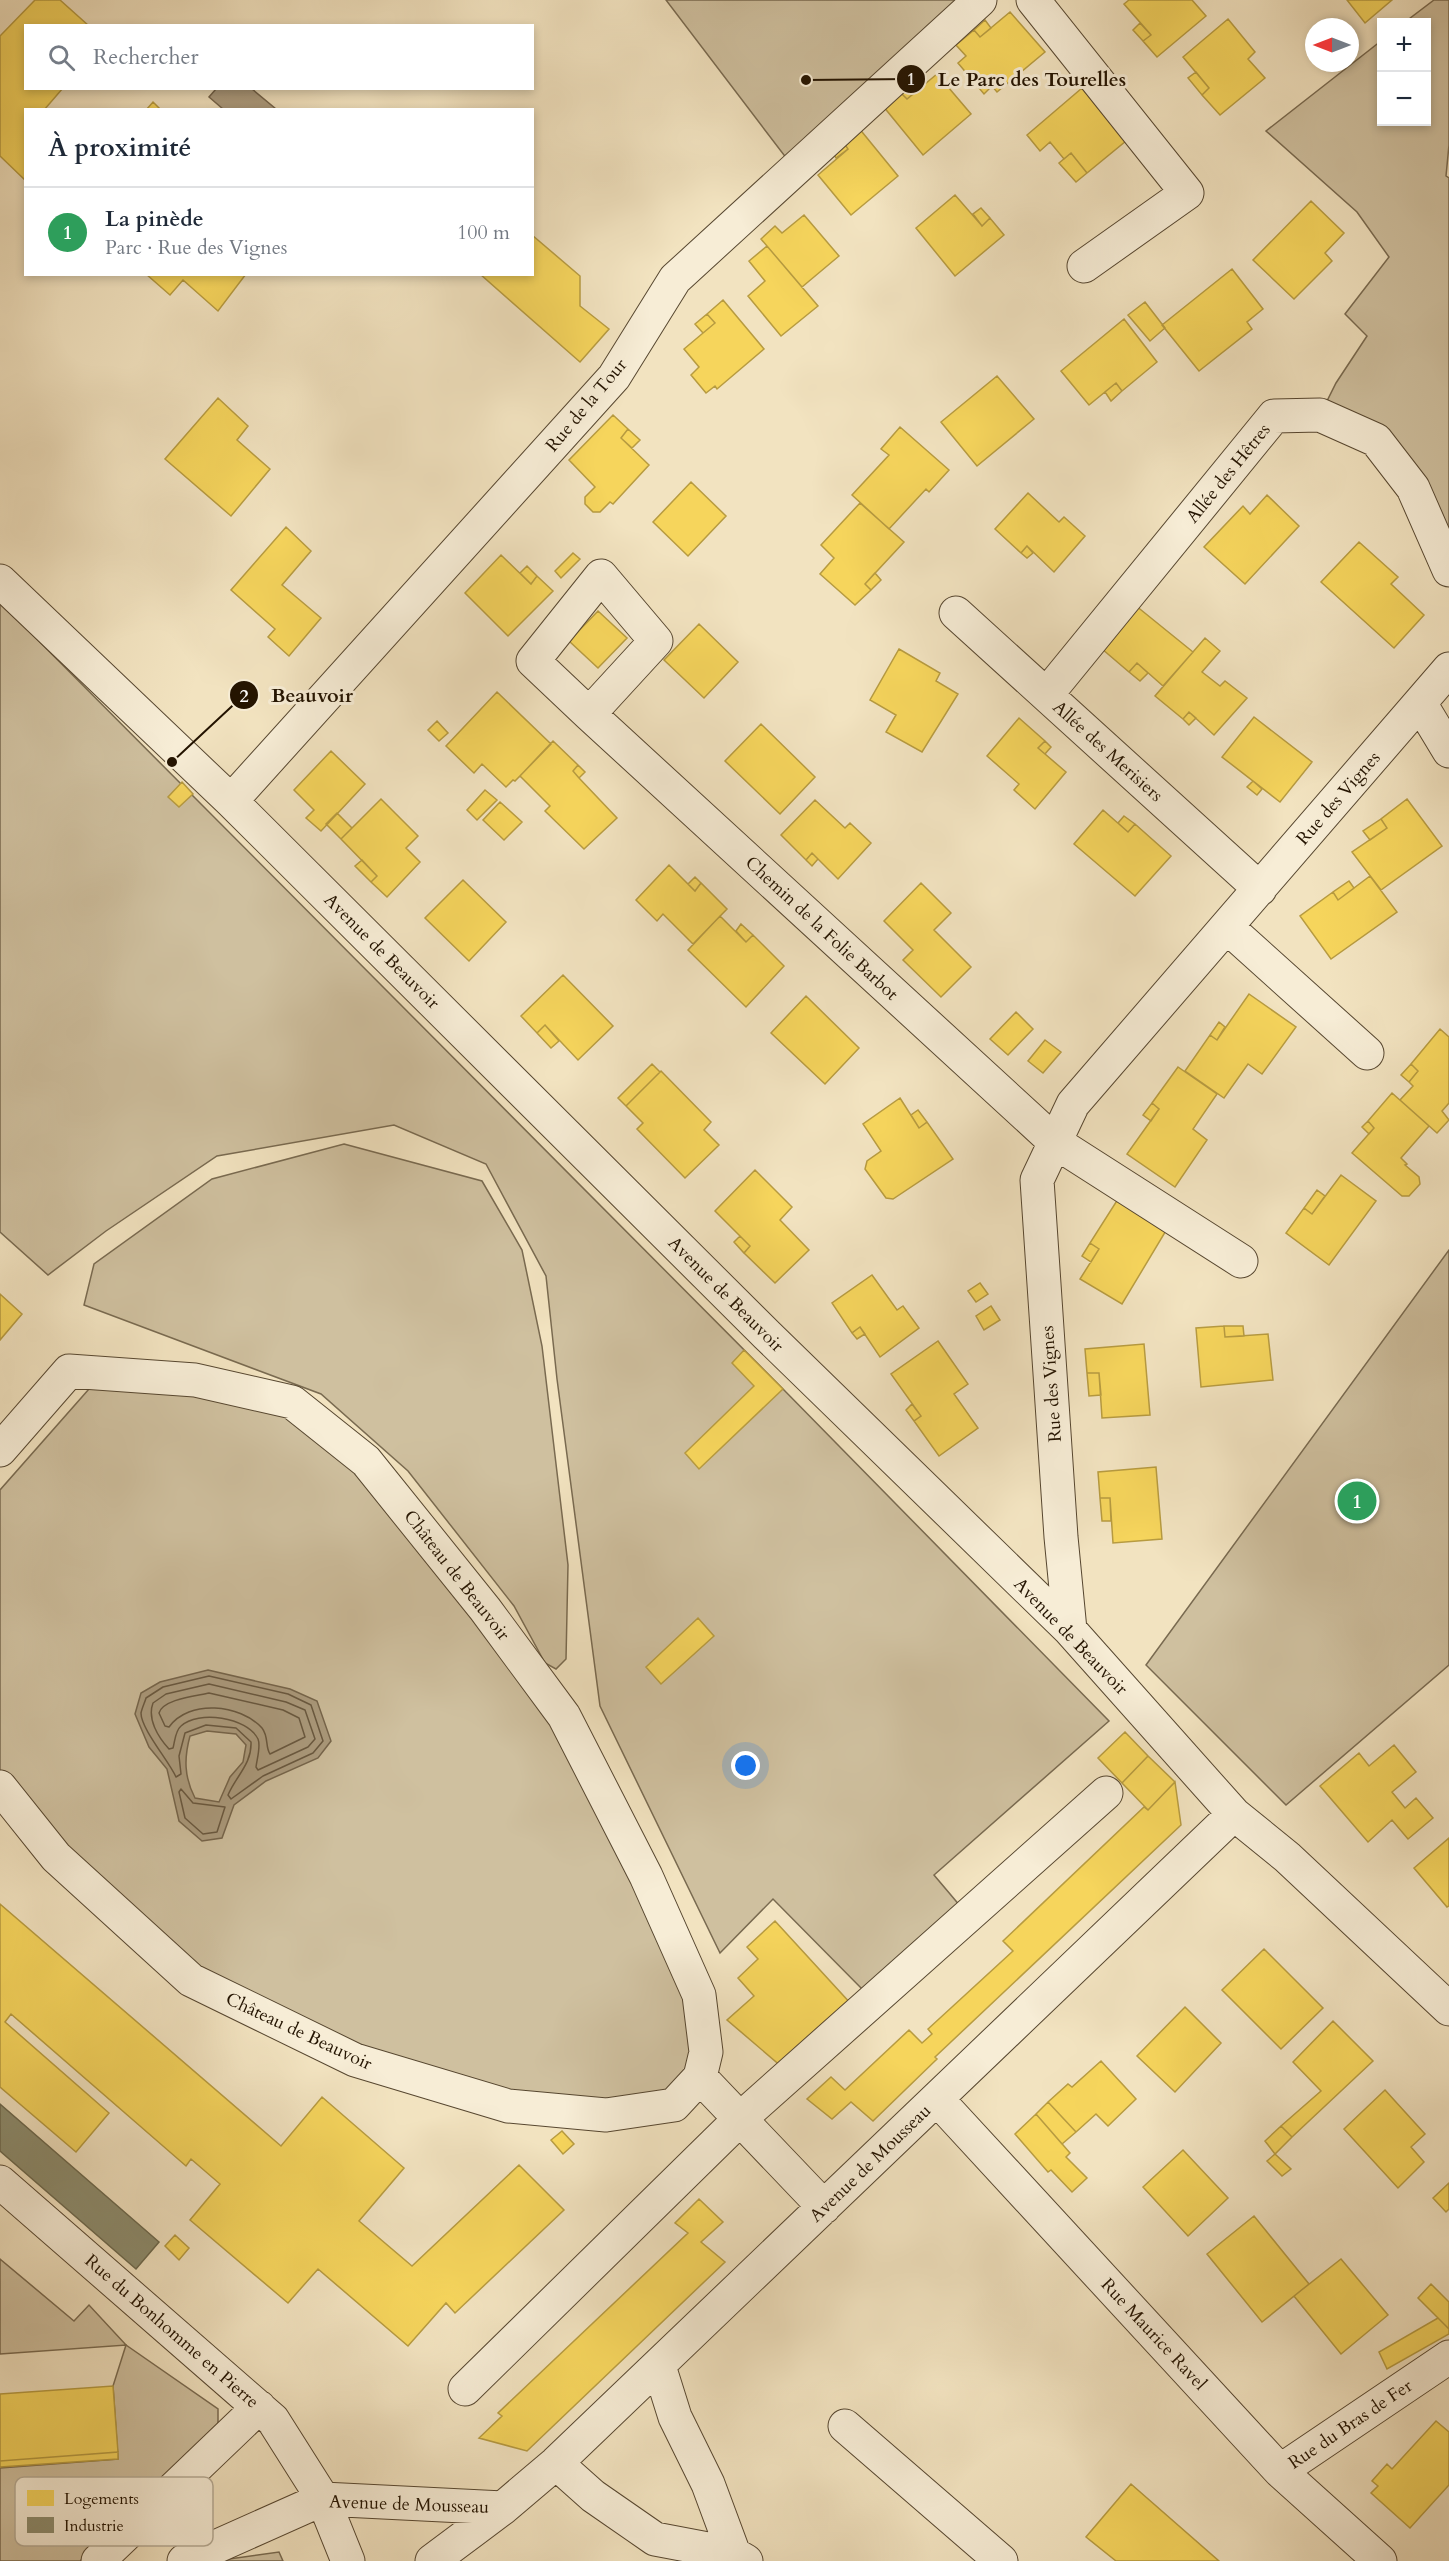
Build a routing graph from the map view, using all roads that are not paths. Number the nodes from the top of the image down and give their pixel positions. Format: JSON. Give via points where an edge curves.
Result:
{"nodes":[{"id":1,"x":980,"y":0,"type":"edge"},
{"id":2,"x":1033,"y":0,"type":"edge"},
{"id":3,"x":1084,"y":266,"type":"dead end"},
{"id":4,"x":1449,"y":570,"type":"edge"},
{"id":5,"x":0,"y":581,"type":"edge"},
{"id":6,"x":956,"y":613,"type":"dead end"},
{"id":7,"x":1449,"y":669,"type":"edge"},
{"id":8,"x":1047,"y":694,"type":"junction"},
{"id":9,"x":1420,"y":703,"type":"junction"},
{"id":10,"x":589,"y":714,"type":"dead end"},
{"id":11,"x":1449,"y":751,"type":"edge"},
{"id":12,"x":231,"y":801,"type":"junction"},
{"id":13,"x":1260,"y":889,"type":"junction"},
{"id":14,"x":1227,"y":927,"type":"junction"},
{"id":15,"x":1367,"y":1053,"type":"dead end"},
{"id":16,"x":1055,"y":1142,"type":"junction"},
{"id":17,"x":1241,"y":1261,"type":"dead end"},
{"id":18,"x":0,"y":1450,"type":"edge"},
{"id":19,"x":1070,"y":1630,"type":"junction"},
{"id":20,"x":0,"y":1787,"type":"edge"},
{"id":21,"x":1106,"y":1793,"type":"dead end"},
{"id":22,"x":1234,"y":1814,"type":"junction"},
{"id":23,"x":1449,"y":2009,"type":"edge"},
{"id":24,"x":700,"y":2077,"type":"junction"},
{"id":25,"x":937,"y":2099,"type":"junction"},
{"id":26,"x":740,"y":2119,"type":"junction"},
{"id":27,"x":0,"y":2182,"type":"edge"},
{"id":28,"x":824,"y":2207,"type":"junction"},
{"id":29,"x":1449,"y":2357,"type":"edge"},
{"id":30,"x":659,"y":2366,"type":"junction"},
{"id":31,"x":465,"y":2389,"type":"dead end"},
{"id":32,"x":259,"y":2407,"type":"junction"},
{"id":33,"x":845,"y":2426,"type":"dead end"},
{"id":34,"x":556,"y":2463,"type":"junction"},
{"id":35,"x":1280,"y":2471,"type":"junction"},
{"id":36,"x":186,"y":2477,"type":"edge"},
{"id":37,"x":323,"y":2499,"type":"junction"},
{"id":38,"x":503,"y":2508,"type":"junction"},
{"id":39,"x":114,"y":2546,"type":"edge"},
{"id":40,"x":740,"y":2557,"type":"edge"},
{"id":41,"x":98,"y":2561,"type":"edge"},
{"id":42,"x":184,"y":2561,"type":"edge"},
{"id":43,"x":348,"y":2561,"type":"edge"},
{"id":44,"x":432,"y":2561,"type":"edge"},
{"id":45,"x":1001,"y":2561,"type":"edge"},
{"id":46,"x":1380,"y":2561,"type":"edge"}],
"edges":[{"from":1,"to":12,"type":"street","name":"Rue de la Tour","via":[[675,279],[614,377]]},
{"from":2,"to":3,"type":"street","via":[[1187,193]]},
{"from":4,"to":8,"type":"street","name":"Allée des Hêtres","via":[[1413,488],[1376,440],[1320,415],[1274,416]]},
{"from":5,"to":12,"type":"street","name":"Avenue de Beauvoir"},
{"from":6,"to":8,"type":"street","name":"Allée des Merisiers"},
{"from":7,"to":9,"type":"street","name":"Rue des Vignes"},
{"from":8,"to":13,"type":"street","name":"Allée des Merisiers"},
{"from":9,"to":11,"type":"street"},
{"from":9,"to":13,"type":"street","name":"Rue des Vignes"},
{"from":10,"to":16,"type":"street","name":"Chemin de la Folie Barbot"},
{"from":12,"to":19,"type":"street","name":"Avenue de Beauvoir","via":[[767,1335]]},
{"from":13,"to":14,"type":"street","name":"Rue des Vignes"},
{"from":14,"to":15,"type":"street"},
{"from":14,"to":16,"type":"street","name":"Rue des Vignes","via":[[1073,1104]]},
{"from":16,"to":17,"type":"street"},
{"from":16,"to":19,"type":"street","name":"Rue des Vignes","via":[[1037,1180]]},
{"from":18,"to":24,"type":"street","name":"Château de Beauvoir","via":[[69,1371],[195,1380],[291,1402],[366,1461],[485,1609],[564,1716],[646,1876],[699,1995],[706,2052]]},
{"from":19,"to":22,"type":"street","name":"Avenue de Beauvoir"},
{"from":20,"to":24,"type":"street","name":"Château de Beauvoir","via":[[56,1857],[191,1980],[355,2060],[508,2106],[606,2115],[674,2105]]},
{"from":21,"to":26,"type":"street"},
{"from":22,"to":23,"type":"street","name":"Avenue de Beauvoir","via":[[1287,1857]]},
{"from":22,"to":25,"type":"street","name":"Avenue de Mousseau"},
{"from":24,"to":26,"type":"street"},
{"from":25,"to":28,"type":"street","name":"Avenue de Mousseau"},
{"from":25,"to":35,"type":"street","name":"Rue Maurice Ravel"},
{"from":26,"to":28,"type":"street"},
{"from":26,"to":31,"type":"street"},
{"from":27,"to":32,"type":"street","name":"Rue du Bonhomme en Pierre"},
{"from":28,"to":30,"type":"street","name":"Avenue de Mousseau"},
{"from":29,"to":35,"type":"street","name":"Rue du Bras de Fer"},
{"from":30,"to":34,"type":"street","name":"Avenue de Mousseau"},
{"from":30,"to":40,"type":"street","via":[[675,2417]]},
{"from":32,"to":36,"type":"street"},
{"from":32,"to":37,"type":"street","name":"Rue du Bonhomme en Pierre","via":[[273,2420]]},
{"from":33,"to":45,"type":"street"},
{"from":34,"to":38,"type":"street","name":"Avenue de Mousseau"},
{"from":34,"to":40,"type":"street","via":[[593,2496],[655,2539]]},
{"from":35,"to":46,"type":"street","name":"Rue Maurice Ravel"},
{"from":37,"to":38,"type":"street","name":"Avenue de Mousseau"},
{"from":37,"to":42,"type":"street","name":"Avenue de Mousseau"},
{"from":37,"to":43,"type":"street","name":"Rue du Bonhomme en Pierre"},
{"from":38,"to":44,"type":"street","name":"Avenue de Mousseau"},
{"from":39,"to":41,"type":"street"}]}
